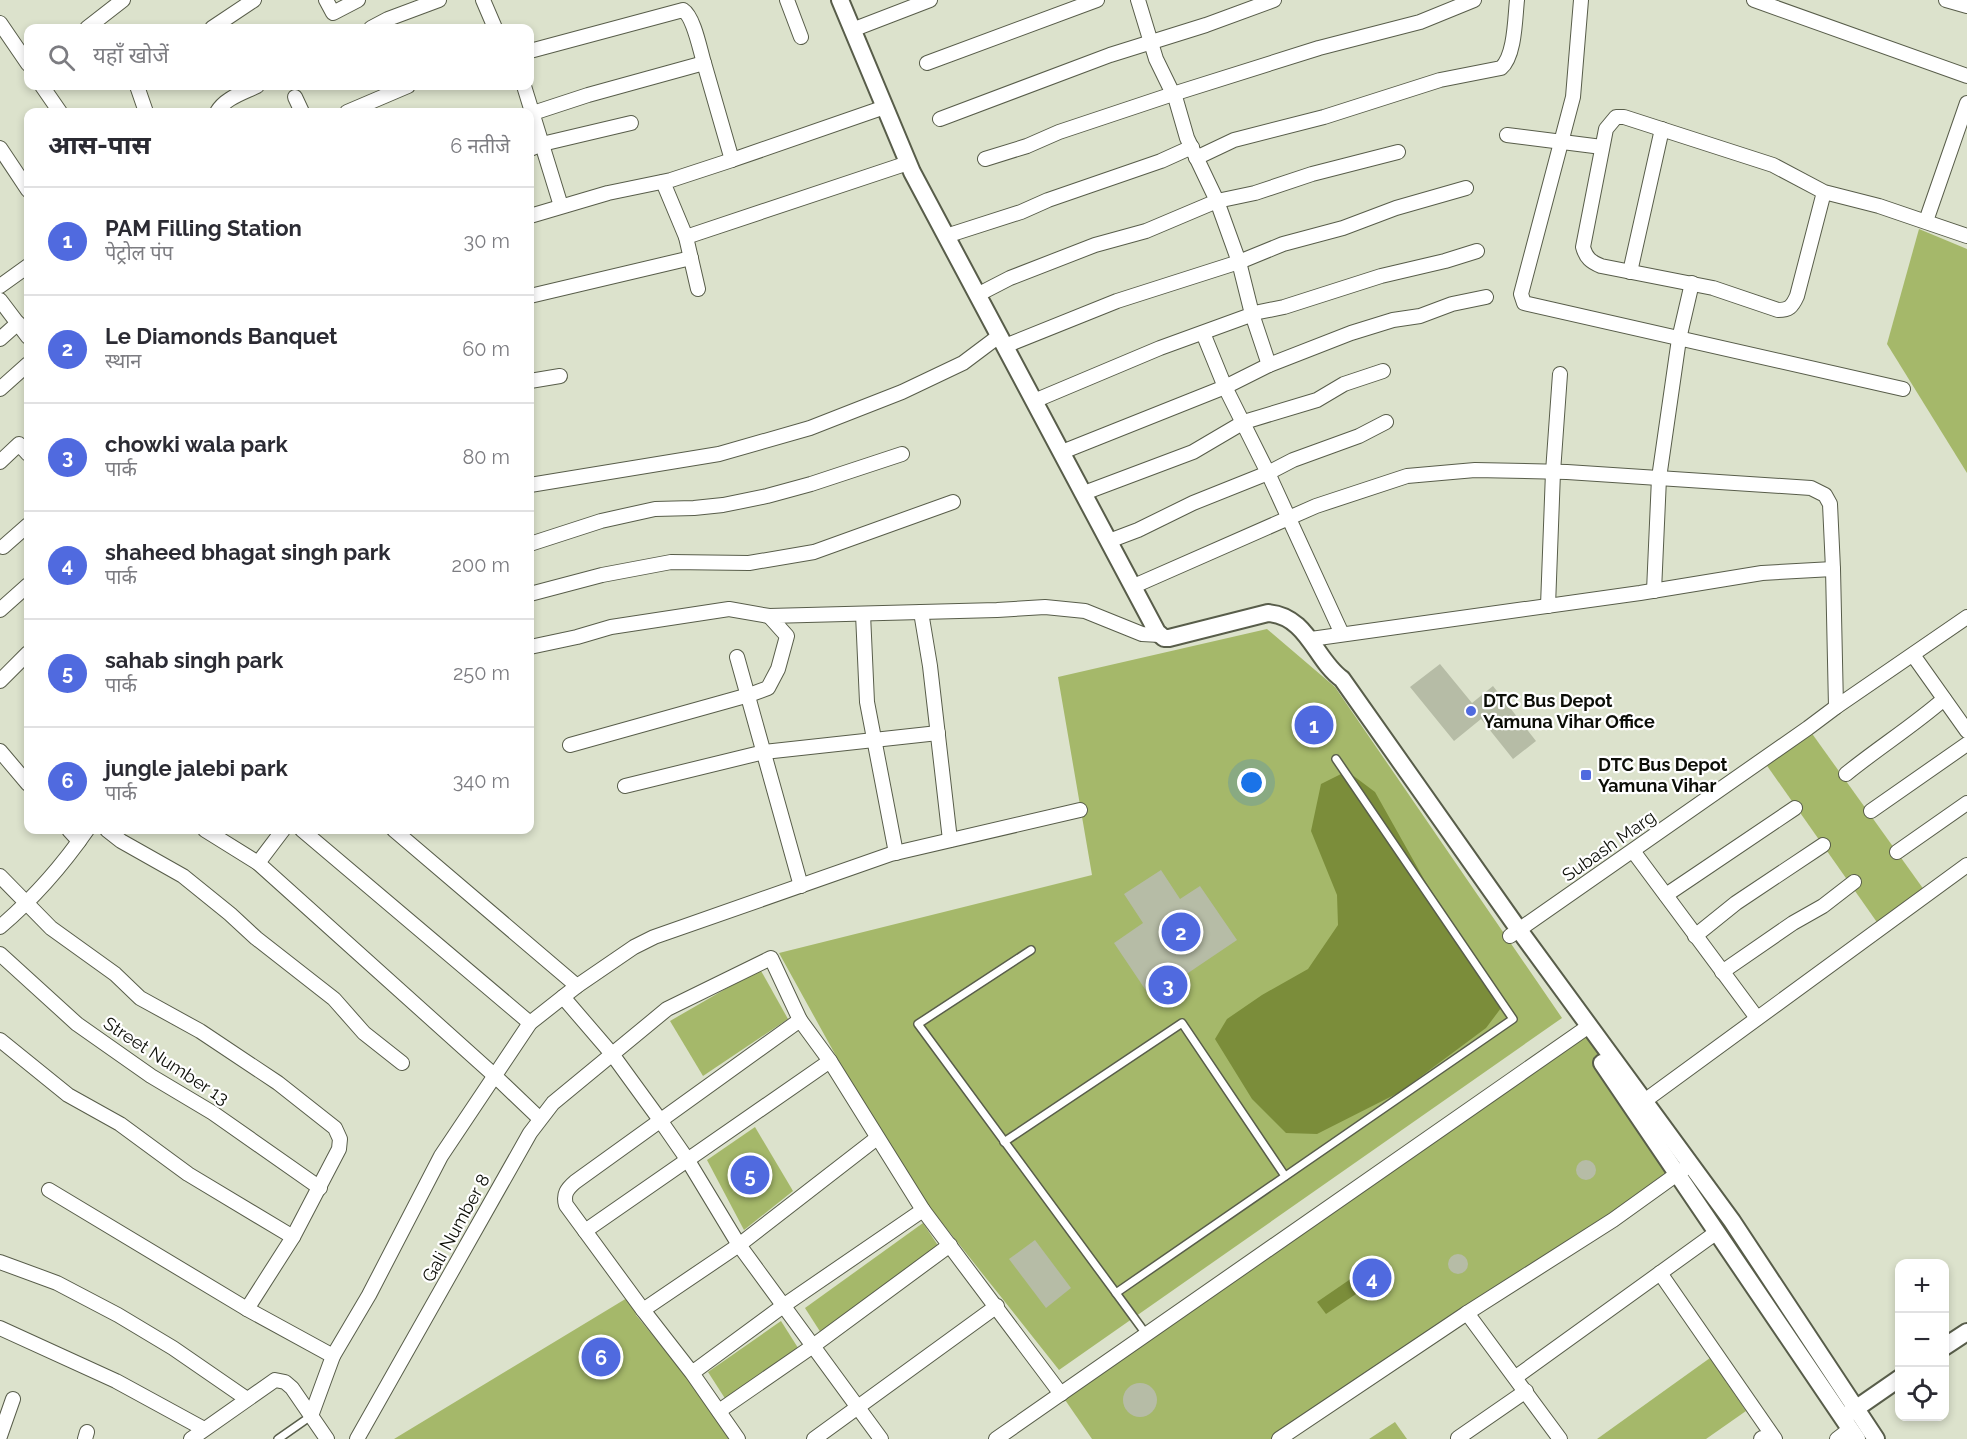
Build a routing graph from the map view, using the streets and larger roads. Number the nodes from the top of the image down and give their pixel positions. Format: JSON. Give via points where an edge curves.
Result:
{"nodes":[{"id":1,"x":123,"y":0,"type":"edge"},
{"id":2,"x":254,"y":0,"type":"edge"},
{"id":3,"x":326,"y":0,"type":"edge"},
{"id":4,"x":358,"y":0,"type":"edge"},
{"id":5,"x":439,"y":0,"type":"edge"},
{"id":6,"x":483,"y":0,"type":"edge"},
{"id":7,"x":787,"y":0,"type":"edge"},
{"id":8,"x":840,"y":0,"type":"edge"},
{"id":9,"x":930,"y":0,"type":"edge"},
{"id":10,"x":1097,"y":0,"type":"edge"},
{"id":11,"x":1138,"y":0,"type":"edge"},
{"id":12,"x":1274,"y":0,"type":"edge"},
{"id":13,"x":1474,"y":0,"type":"edge"},
{"id":14,"x":1517,"y":0,"type":"edge"},
{"id":15,"x":1581,"y":0,"type":"edge"},
{"id":16,"x":1754,"y":0,"type":"edge"},
{"id":17,"x":1946,"y":0,"type":"edge"},
{"id":18,"x":682,"y":5,"type":"edge"},
{"id":19,"x":1967,"y":6,"type":"edge"},
{"id":20,"x":0,"y":23,"type":"edge"},
{"id":21,"x":92,"y":24,"type":"edge"},
{"id":22,"x":218,"y":24,"type":"edge"},
{"id":23,"x":379,"y":24,"type":"edge"},
{"id":24,"x":493,"y":24,"type":"edge"},
{"id":25,"x":852,"y":30,"type":"junction"},
{"id":26,"x":801,"y":37,"type":"dead end"},
{"id":27,"x":1151,"y":42,"type":"junction"},
{"id":28,"x":534,"y":50,"type":"edge"},
{"id":29,"x":24,"y":59,"type":"edge"},
{"id":30,"x":704,"y":63,"type":"junction"},
{"id":31,"x":927,"y":63,"type":"dead end"},
{"id":32,"x":1967,"y":76,"type":"edge"},
{"id":33,"x":45,"y":90,"type":"edge"},
{"id":34,"x":138,"y":90,"type":"edge"},
{"id":35,"x":248,"y":90,"type":"edge"},
{"id":36,"x":399,"y":90,"type":"edge"},
{"id":37,"x":525,"y":90,"type":"edge"},
{"id":38,"x":1173,"y":94,"type":"junction"},
{"id":39,"x":295,"y":97,"type":"dead end"},
{"id":40,"x":1967,"y":103,"type":"edge"},
{"id":41,"x":885,"y":107,"type":"junction"},
{"id":42,"x":57,"y":108,"type":"edge"},
{"id":43,"x":145,"y":108,"type":"edge"},
{"id":44,"x":220,"y":108,"type":"edge"},
{"id":45,"x":300,"y":108,"type":"edge"},
{"id":46,"x":356,"y":108,"type":"edge"},
{"id":47,"x":530,"y":108,"type":"edge"},
{"id":48,"x":534,"y":112,"type":"edge"},
{"id":49,"x":940,"y":119,"type":"dead end"},
{"id":50,"x":631,"y":123,"type":"dead end"},
{"id":51,"x":1662,"y":129,"type":"junction"},
{"id":52,"x":1508,"y":135,"type":"dead end"},
{"id":53,"x":1562,"y":142,"type":"junction"},
{"id":54,"x":1960,"y":142,"type":"edge"},
{"id":55,"x":536,"y":147,"type":"edge"},
{"id":56,"x":1602,"y":147,"type":"junction"},
{"id":57,"x":0,"y":148,"type":"edge"},
{"id":58,"x":1398,"y":152,"type":"dead end"},
{"id":59,"x":1194,"y":153,"type":"junction"},
{"id":60,"x":985,"y":159,"type":"dead end"},
{"id":61,"x":732,"y":160,"type":"junction"},
{"id":62,"x":908,"y":163,"type":"junction"},
{"id":63,"x":12,"y":166,"type":"junction"},
{"id":64,"x":0,"y":175,"type":"edge"},
{"id":65,"x":663,"y":182,"type":"junction"},
{"id":66,"x":24,"y":184,"type":"edge"},
{"id":67,"x":1466,"y":188,"type":"dead end"},
{"id":68,"x":1824,"y":192,"type":"junction"},
{"id":69,"x":1217,"y":201,"type":"junction"},
{"id":70,"x":561,"y":206,"type":"junction"},
{"id":71,"x":534,"y":215,"type":"edge"},
{"id":72,"x":1926,"y":221,"type":"junction"},
{"id":73,"x":946,"y":236,"type":"junction"},
{"id":74,"x":1967,"y":236,"type":"edge"},
{"id":75,"x":686,"y":237,"type":"junction"},
{"id":76,"x":1477,"y":251,"type":"dead end"},
{"id":77,"x":691,"y":258,"type":"junction"},
{"id":78,"x":1239,"y":261,"type":"junction"},
{"id":79,"x":24,"y":269,"type":"edge"},
{"id":80,"x":1630,"y":272,"type":"junction"},
{"id":81,"x":1692,"y":283,"type":"junction"},
{"id":82,"x":0,"y":286,"type":"edge"},
{"id":83,"x":698,"y":289,"type":"dead end"},
{"id":84,"x":534,"y":295,"type":"edge"},
{"id":85,"x":977,"y":295,"type":"junction"},
{"id":86,"x":1486,"y":297,"type":"dead end"},
{"id":87,"x":0,"y":300,"type":"edge"},
{"id":88,"x":1252,"y":314,"type":"junction"},
{"id":89,"x":18,"y":323,"type":"junction"},
{"id":90,"x":24,"y":331,"type":"edge"},
{"id":91,"x":1203,"y":333,"type":"junction"},
{"id":92,"x":0,"y":339,"type":"edge"},
{"id":93,"x":1679,"y":339,"type":"junction"},
{"id":94,"x":1002,"y":341,"type":"junction"},
{"id":95,"x":1269,"y":365,"type":"junction"},
{"id":96,"x":24,"y":368,"type":"edge"},
{"id":97,"x":1383,"y":371,"type":"dead end"},
{"id":98,"x":1560,"y":374,"type":"dead end"},
{"id":99,"x":560,"y":375,"type":"dead end"},
{"id":100,"x":534,"y":380,"type":"edge"},
{"id":101,"x":1225,"y":387,"type":"junction"},
{"id":102,"x":0,"y":389,"type":"edge"},
{"id":103,"x":1903,"y":389,"type":"dead end"},
{"id":104,"x":1035,"y":401,"type":"junction"},
{"id":105,"x":1244,"y":422,"type":"junction"},
{"id":106,"x":1386,"y":422,"type":"dead end"},
{"id":107,"x":24,"y":450,"type":"edge"},
{"id":108,"x":1062,"y":452,"type":"junction"},
{"id":109,"x":902,"y":454,"type":"dead end"},
{"id":110,"x":0,"y":462,"type":"edge"},
{"id":111,"x":1553,"y":472,"type":"junction"},
{"id":112,"x":1268,"y":473,"type":"junction"},
{"id":113,"x":1659,"y":478,"type":"junction"},
{"id":114,"x":534,"y":484,"type":"edge"},
{"id":115,"x":1084,"y":493,"type":"junction"},
{"id":116,"x":953,"y":502,"type":"dead end"},
{"id":117,"x":1289,"y":518,"type":"junction"},
{"id":118,"x":24,"y":529,"type":"edge"},
{"id":119,"x":1109,"y":541,"type":"junction"},
{"id":120,"x":534,"y":543,"type":"edge"},
{"id":121,"x":3,"y":547,"type":"dead end"},
{"id":122,"x":1833,"y":569,"type":"junction"},
{"id":123,"x":1134,"y":586,"type":"junction"},
{"id":124,"x":24,"y":589,"type":"edge"},
{"id":125,"x":1653,"y":591,"type":"junction"},
{"id":126,"x":534,"y":593,"type":"edge"},
{"id":127,"x":1548,"y":606,"type":"junction"},
{"id":128,"x":0,"y":610,"type":"edge"},
{"id":129,"x":921,"y":612,"type":"junction"},
{"id":130,"x":863,"y":614,"type":"junction"},
{"id":131,"x":769,"y":616,"type":"junction"},
{"id":132,"x":1967,"y":617,"type":"edge"},
{"id":133,"x":1342,"y":634,"type":"junction"},
{"id":134,"x":1160,"y":635,"type":"junction"},
{"id":135,"x":1311,"y":639,"type":"junction"},
{"id":136,"x":534,"y":646,"type":"edge"},
{"id":137,"x":1913,"y":655,"type":"junction"},
{"id":138,"x":24,"y":657,"type":"edge"},
{"id":139,"x":737,"y":657,"type":"dead end"},
{"id":140,"x":0,"y":681,"type":"edge"},
{"id":141,"x":749,"y":695,"type":"junction"},
{"id":142,"x":1944,"y":699,"type":"junction"},
{"id":143,"x":1836,"y":707,"type":"junction"},
{"id":144,"x":1967,"y":731,"type":"edge"},
{"id":145,"x":938,"y":733,"type":"junction"},
{"id":146,"x":874,"y":740,"type":"junction"},
{"id":147,"x":1967,"y":744,"type":"edge"},
{"id":148,"x":570,"y":745,"type":"dead end"},
{"id":149,"x":0,"y":751,"type":"edge"},
{"id":150,"x":764,"y":752,"type":"junction"},
{"id":151,"x":1846,"y":774,"type":"dead end"},
{"id":152,"x":24,"y":779,"type":"edge"},
{"id":153,"x":625,"y":786,"type":"dead end"},
{"id":154,"x":1967,"y":803,"type":"edge"},
{"id":155,"x":1795,"y":808,"type":"dead end"},
{"id":156,"x":1080,"y":810,"type":"dead end"},
{"id":157,"x":1871,"y":811,"type":"dead end"},
{"id":158,"x":111,"y":834,"type":"edge"},
{"id":159,"x":211,"y":834,"type":"edge"},
{"id":160,"x":280,"y":834,"type":"edge"},
{"id":161,"x":307,"y":834,"type":"edge"},
{"id":162,"x":399,"y":834,"type":"edge"},
{"id":163,"x":83,"y":835,"type":"edge"},
{"id":164,"x":950,"y":840,"type":"junction"},
{"id":165,"x":1823,"y":845,"type":"dead end"},
{"id":166,"x":1633,"y":851,"type":"junction"},
{"id":167,"x":1897,"y":852,"type":"dead end"},
{"id":168,"x":896,"y":853,"type":"junction"},
{"id":169,"x":258,"y":863,"type":"junction"},
{"id":170,"x":1967,"y":865,"type":"edge"},
{"id":171,"x":0,"y":876,"type":"edge"},
{"id":172,"x":1854,"y":882,"type":"dead end"},
{"id":173,"x":801,"y":886,"type":"junction"},
{"id":174,"x":1666,"y":895,"type":"junction"},
{"id":175,"x":26,"y":904,"type":"junction"},
{"id":176,"x":0,"y":927,"type":"edge"},
{"id":177,"x":1515,"y":933,"type":"junction"},
{"id":178,"x":1695,"y":936,"type":"junction"},
{"id":179,"x":0,"y":954,"type":"edge"},
{"id":180,"x":1722,"y":972,"type":"junction"},
{"id":181,"x":577,"y":986,"type":"junction"},
{"id":182,"x":563,"y":997,"type":"junction"},
{"id":183,"x":1757,"y":1018,"type":"junction"},
{"id":184,"x":800,"y":1020,"type":"junction"},
{"id":185,"x":530,"y":1023,"type":"junction"},
{"id":186,"x":1585,"y":1028,"type":"junction"},
{"id":187,"x":0,"y":1040,"type":"edge"},
{"id":188,"x":612,"y":1054,"type":"junction"},
{"id":189,"x":830,"y":1061,"type":"junction"},
{"id":190,"x":402,"y":1063,"type":"dead end"},
{"id":191,"x":495,"y":1076,"type":"junction"},
{"id":192,"x":1644,"y":1102,"type":"junction"},
{"id":193,"x":539,"y":1118,"type":"junction"},
{"id":194,"x":660,"y":1120,"type":"junction"},
{"id":195,"x":877,"y":1138,"type":"junction"},
{"id":196,"x":687,"y":1159,"type":"junction"},
{"id":197,"x":1684,"y":1169,"type":"junction"},
{"id":198,"x":320,"y":1188,"type":"junction"},
{"id":199,"x":49,"y":1190,"type":"dead end"},
{"id":200,"x":923,"y":1210,"type":"junction"},
{"id":201,"x":585,"y":1231,"type":"junction"},
{"id":202,"x":1717,"y":1232,"type":"junction"},
{"id":203,"x":293,"y":1236,"type":"junction"},
{"id":204,"x":739,"y":1245,"type":"junction"},
{"id":205,"x":950,"y":1245,"type":"junction"},
{"id":206,"x":0,"y":1262,"type":"edge"},
{"id":207,"x":1660,"y":1273,"type":"junction"},
{"id":208,"x":783,"y":1306,"type":"junction"},
{"id":209,"x":997,"y":1306,"type":"junction"},
{"id":210,"x":247,"y":1309,"type":"junction"},
{"id":211,"x":643,"y":1310,"type":"junction"},
{"id":212,"x":1467,"y":1313,"type":"junction"},
{"id":213,"x":0,"y":1328,"type":"edge"},
{"id":214,"x":1965,"y":1337,"type":"edge"},
{"id":215,"x":1949,"y":1345,"type":"edge"},
{"id":216,"x":813,"y":1346,"type":"junction"},
{"id":217,"x":333,"y":1356,"type":"junction"},
{"id":218,"x":692,"y":1373,"type":"junction"},
{"id":219,"x":1516,"y":1377,"type":"junction"},
{"id":220,"x":1895,"y":1382,"type":"edge"},
{"id":221,"x":1526,"y":1391,"type":"junction"},
{"id":222,"x":1061,"y":1394,"type":"junction"},
{"id":223,"x":13,"y":1399,"type":"dead end"},
{"id":224,"x":247,"y":1399,"type":"junction"},
{"id":225,"x":858,"y":1408,"type":"junction"},
{"id":226,"x":719,"y":1411,"type":"junction"},
{"id":227,"x":311,"y":1416,"type":"junction"},
{"id":228,"x":1298,"y":1427,"type":"junction"},
{"id":229,"x":1848,"y":1427,"type":"edge"},
{"id":230,"x":204,"y":1429,"type":"junction"},
{"id":231,"x":0,"y":1436,"type":"edge"},
{"id":232,"x":1458,"y":1438,"type":"edge"},
{"id":233,"x":190,"y":1439,"type":"edge"},
{"id":234,"x":327,"y":1439,"type":"edge"},
{"id":235,"x":357,"y":1439,"type":"edge"},
{"id":236,"x":738,"y":1439,"type":"edge"},
{"id":237,"x":814,"y":1439,"type":"edge"},
{"id":238,"x":880,"y":1439,"type":"edge"},
{"id":239,"x":996,"y":1439,"type":"edge"},
{"id":240,"x":1279,"y":1439,"type":"edge"},
{"id":241,"x":1306,"y":1439,"type":"edge"},
{"id":242,"x":1560,"y":1439,"type":"edge"},
{"id":243,"x":1766,"y":1439,"type":"edge"},
{"id":244,"x":1876,"y":1439,"type":"edge"}],
"edges":[{"from":1,"to":21,"type":"street"},
{"from":2,"to":22,"type":"street"},
{"from":3,"to":4,"type":"street","via":[[333,13]]},
{"from":5,"to":23,"type":"street"},
{"from":6,"to":24,"type":"street"},
{"from":7,"to":26,"type":"street"},
{"from":8,"to":25,"type":"street"},
{"from":9,"to":25,"type":"street"},
{"from":10,"to":31,"type":"street"},
{"from":11,"to":27,"type":"street"},
{"from":12,"to":27,"type":"street"},
{"from":13,"to":38,"type":"street","via":[[1420,22],[1319,48]]},
{"from":14,"to":59,"type":"street","via":[[1512,44],[1502,68],[1440,80]]},
{"from":15,"to":53,"type":"street","via":[[1573,97]]},
{"from":16,"to":32,"type":"street"},
{"from":17,"to":19,"type":"street"},
{"from":18,"to":28,"type":"street"},
{"from":18,"to":30,"type":"street"},
{"from":20,"to":29,"type":"street"},
{"from":25,"to":41,"type":"street"},
{"from":27,"to":38,"type":"street"},
{"from":27,"to":49,"type":"street"},
{"from":30,"to":48,"type":"street"},
{"from":30,"to":61,"type":"street"},
{"from":33,"to":42,"type":"street"},
{"from":34,"to":43,"type":"street"},
{"from":35,"to":44,"type":"street"},
{"from":36,"to":46,"type":"street"},
{"from":37,"to":47,"type":"street"},
{"from":38,"to":59,"type":"street"},
{"from":38,"to":60,"type":"street"},
{"from":39,"to":45,"type":"street"},
{"from":40,"to":54,"type":"street"},
{"from":41,"to":61,"type":"street"},
{"from":41,"to":62,"type":"street"},
{"from":50,"to":55,"type":"street"},
{"from":51,"to":56,"type":"street","via":[[1616,117],[1606,129]]},
{"from":51,"to":68,"type":"street","via":[[1773,165]]},
{"from":51,"to":80,"type":"street"},
{"from":52,"to":53,"type":"street"},
{"from":53,"to":56,"type":"street"},
{"from":53,"to":93,"type":"street","via":[[1521,299],[1529,305]]},
{"from":54,"to":72,"type":"street"},
{"from":55,"to":70,"type":"street"},
{"from":56,"to":80,"type":"street","via":[[1582,247],[1592,263]]},
{"from":57,"to":63,"type":"street"},
{"from":58,"to":69,"type":"street"},
{"from":59,"to":69,"type":"street"},
{"from":59,"to":73,"type":"street"},
{"from":61,"to":65,"type":"street"},
{"from":62,"to":73,"type":"street"},
{"from":62,"to":75,"type":"street"},
{"from":63,"to":64,"type":"street"},
{"from":63,"to":66,"type":"street"},
{"from":65,"to":70,"type":"street"},
{"from":65,"to":75,"type":"street"},
{"from":67,"to":78,"type":"street"},
{"from":68,"to":72,"type":"street"},
{"from":68,"to":81,"type":"street","via":[[1797,296],[1788,310]]},
{"from":69,"to":78,"type":"street"},
{"from":69,"to":85,"type":"street","via":[[1146,231],[1095,245]]},
{"from":70,"to":71,"type":"street"},
{"from":72,"to":74,"type":"street"},
{"from":73,"to":85,"type":"street"},
{"from":75,"to":77,"type":"street"},
{"from":76,"to":88,"type":"street"},
{"from":77,"to":83,"type":"street"},
{"from":77,"to":84,"type":"street"},
{"from":78,"to":88,"type":"street"},
{"from":78,"to":94,"type":"street"},
{"from":79,"to":82,"type":"street"},
{"from":80,"to":81,"type":"street"},
{"from":81,"to":93,"type":"street"},
{"from":85,"to":94,"type":"street"},
{"from":86,"to":95,"type":"street","via":[[1351,333]]},
{"from":87,"to":89,"type":"street"},
{"from":88,"to":91,"type":"street"},
{"from":88,"to":95,"type":"street"},
{"from":89,"to":90,"type":"street"},
{"from":89,"to":92,"type":"street"},
{"from":91,"to":101,"type":"street"},
{"from":91,"to":104,"type":"street"},
{"from":93,"to":103,"type":"street"},
{"from":93,"to":113,"type":"street"},
{"from":94,"to":104,"type":"street"},
{"from":94,"to":114,"type":"street","via":[[902,392],[810,428],[719,454]]},
{"from":95,"to":101,"type":"street"},
{"from":96,"to":102,"type":"street"},
{"from":97,"to":105,"type":"street","via":[[1344,384],[1317,400]]},
{"from":98,"to":111,"type":"street"},
{"from":99,"to":100,"type":"street"},
{"from":101,"to":105,"type":"street"},
{"from":101,"to":108,"type":"street"},
{"from":104,"to":108,"type":"street"},
{"from":105,"to":112,"type":"street"},
{"from":105,"to":115,"type":"street","via":[[1193,452]]},
{"from":106,"to":112,"type":"street"},
{"from":107,"to":110,"type":"street","via":[[19,444]]},
{"from":108,"to":115,"type":"street"},
{"from":109,"to":120,"type":"street","via":[[767,496],[723,505],[655,509]]},
{"from":111,"to":113,"type":"street"},
{"from":111,"to":117,"type":"street","via":[[1475,470],[1407,476]]},
{"from":111,"to":127,"type":"street"},
{"from":112,"to":117,"type":"street"},
{"from":112,"to":119,"type":"street"},
{"from":113,"to":122,"type":"street","via":[[1820,491],[1830,504]]},
{"from":113,"to":125,"type":"street"},
{"from":115,"to":119,"type":"street"},
{"from":116,"to":126,"type":"street","via":[[814,552],[749,563],[671,562]]},
{"from":117,"to":123,"type":"street"},
{"from":117,"to":133,"type":"street"},
{"from":118,"to":121,"type":"street"},
{"from":119,"to":123,"type":"street"},
{"from":122,"to":125,"type":"street","via":[[1762,573]]},
{"from":122,"to":143,"type":"street"},
{"from":123,"to":134,"type":"street"},
{"from":124,"to":128,"type":"street"},
{"from":125,"to":127,"type":"street"},
{"from":127,"to":133,"type":"street"},
{"from":129,"to":130,"type":"street"},
{"from":129,"to":134,"type":"street","via":[[1045,607],[1085,611],[1142,634]]},
{"from":129,"to":145,"type":"street"},
{"from":130,"to":131,"type":"street"},
{"from":130,"to":146,"type":"street","via":[[867,702]]},
{"from":131,"to":136,"type":"street","via":[[729,609],[610,627]]},
{"from":131,"to":141,"type":"street","via":[[787,636],[768,688]]},
{"from":132,"to":137,"type":"street","name":"Subash Marg"},
{"from":133,"to":135,"type":"street"},
{"from":134,"to":135,"type":"street","via":[[1169,638],[1268,613],[1284,617]]},
{"from":135,"to":177,"type":"street","via":[[1333,673],[1334,683]]},
{"from":137,"to":142,"type":"street"},
{"from":137,"to":143,"type":"street","name":"Subash Marg"},
{"from":138,"to":140,"type":"street"},
{"from":139,"to":141,"type":"street"},
{"from":141,"to":148,"type":"street"},
{"from":141,"to":150,"type":"street"},
{"from":142,"to":144,"type":"street"},
{"from":142,"to":151,"type":"street"},
{"from":143,"to":166,"type":"street","name":"Subash Marg"},
{"from":145,"to":146,"type":"street"},
{"from":145,"to":164,"type":"street"},
{"from":146,"to":150,"type":"street"},
{"from":146,"to":168,"type":"street"},
{"from":147,"to":157,"type":"street"},
{"from":149,"to":152,"type":"street"},
{"from":150,"to":153,"type":"street"},
{"from":150,"to":173,"type":"street"},
{"from":154,"to":167,"type":"street"},
{"from":155,"to":174,"type":"street"},
{"from":156,"to":164,"type":"street"},
{"from":158,"to":190,"type":"street","via":[[191,882],[334,999],[364,1033]]},
{"from":159,"to":169,"type":"street"},
{"from":160,"to":169,"type":"street"},
{"from":161,"to":185,"type":"street"},
{"from":162,"to":181,"type":"street"},
{"from":163,"to":175,"type":"street"},
{"from":164,"to":168,"type":"street"},
{"from":165,"to":178,"type":"street","via":[[1736,903]]},
{"from":166,"to":174,"type":"street"},
{"from":166,"to":177,"type":"street","name":"Subash Marg"},
{"from":168,"to":173,"type":"street"},
{"from":169,"to":191,"type":"street"},
{"from":170,"to":183,"type":"street"},
{"from":171,"to":175,"type":"street"},
{"from":172,"to":180,"type":"street"},
{"from":173,"to":181,"type":"street","via":[[654,937]]},
{"from":174,"to":178,"type":"street"},
{"from":175,"to":176,"type":"street"},
{"from":175,"to":198,"type":"street","via":[[140,998],[215,1041],[335,1128],[339,1149]]},
{"from":177,"to":186,"type":"street"},
{"from":178,"to":180,"type":"street"},
{"from":179,"to":198,"type":"street","name":"Street Number 13","via":[[77,1024]]},
{"from":180,"to":183,"type":"street"},
{"from":181,"to":182,"type":"street"},
{"from":182,"to":185,"type":"street"},
{"from":182,"to":188,"type":"street"},
{"from":183,"to":192,"type":"street"},
{"from":184,"to":188,"type":"street","name":"Gali Number 8","via":[[771,958],[667,1009]]},
{"from":184,"to":189,"type":"street"},
{"from":184,"to":194,"type":"street"},
{"from":185,"to":191,"type":"street"},
{"from":186,"to":192,"type":"street"},
{"from":186,"to":197,"type":"street"},
{"from":186,"to":222,"type":"street"},
{"from":187,"to":203,"type":"street","via":[[68,1095],[120,1124],[189,1174]]},
{"from":188,"to":193,"type":"street","name":"Gali Number 8"},
{"from":188,"to":194,"type":"street"},
{"from":189,"to":195,"type":"street"},
{"from":189,"to":196,"type":"street"},
{"from":191,"to":193,"type":"street"},
{"from":191,"to":217,"type":"street","via":[[441,1156]]},
{"from":192,"to":197,"type":"street"},
{"from":193,"to":235,"type":"street","name":"Gali Number 8"},
{"from":194,"to":196,"type":"street"},
{"from":194,"to":201,"type":"street","via":[[567,1189],[566,1205]]},
{"from":195,"to":200,"type":"street"},
{"from":195,"to":204,"type":"street"},
{"from":196,"to":201,"type":"street"},
{"from":196,"to":204,"type":"street"},
{"from":197,"to":202,"type":"street"},
{"from":197,"to":212,"type":"street","via":[[1613,1220]]},
{"from":197,"to":229,"type":"street","via":[[1732,1221]]},
{"from":198,"to":203,"type":"street"},
{"from":199,"to":210,"type":"street"},
{"from":200,"to":205,"type":"street"},
{"from":200,"to":208,"type":"street"},
{"from":201,"to":211,"type":"street"},
{"from":202,"to":207,"type":"street"},
{"from":202,"to":229,"type":"street"},
{"from":203,"to":210,"type":"street"},
{"from":204,"to":208,"type":"street"},
{"from":204,"to":211,"type":"street"},
{"from":205,"to":209,"type":"street"},
{"from":205,"to":216,"type":"street"},
{"from":206,"to":224,"type":"street","via":[[57,1283],[118,1315]]},
{"from":207,"to":219,"type":"street"},
{"from":207,"to":243,"type":"street"},
{"from":208,"to":216,"type":"street"},
{"from":208,"to":218,"type":"street"},
{"from":209,"to":222,"type":"street"},
{"from":209,"to":225,"type":"street"},
{"from":210,"to":217,"type":"street"},
{"from":211,"to":218,"type":"street"},
{"from":212,"to":219,"type":"street"},
{"from":212,"to":228,"type":"street"},
{"from":213,"to":230,"type":"street","via":[[116,1381]]},
{"from":214,"to":215,"type":"street"},
{"from":216,"to":225,"type":"street"},
{"from":216,"to":226,"type":"street"},
{"from":217,"to":227,"type":"street"},
{"from":218,"to":226,"type":"street"},
{"from":219,"to":221,"type":"street"},
{"from":220,"to":229,"type":"street"},
{"from":221,"to":232,"type":"street"},
{"from":221,"to":242,"type":"street"},
{"from":222,"to":239,"type":"street"},
{"from":223,"to":231,"type":"street"},
{"from":224,"to":227,"type":"street","via":[[275,1380],[285,1382]]},
{"from":224,"to":230,"type":"street"},
{"from":225,"to":237,"type":"street"},
{"from":225,"to":238,"type":"street"},
{"from":226,"to":236,"type":"street"},
{"from":227,"to":234,"type":"street"},
{"from":228,"to":240,"type":"street"},
{"from":228,"to":241,"type":"street"},
{"from":229,"to":244,"type":"street"},
{"from":230,"to":233,"type":"street"}]}
